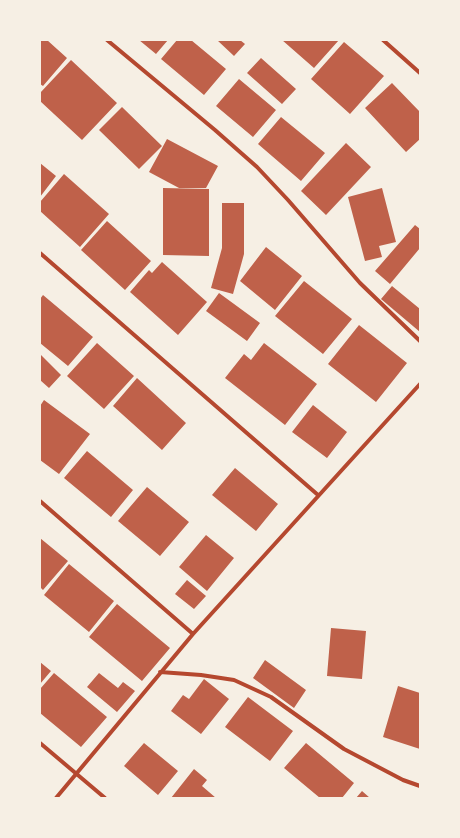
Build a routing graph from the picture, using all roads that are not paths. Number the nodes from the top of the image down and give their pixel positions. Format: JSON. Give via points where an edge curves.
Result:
{"nodes":[{"id":1,"x":107,"y":40,"type":"edge"},
{"id":2,"x":383,"y":40,"type":"edge"},
{"id":3,"x":420,"y":73,"type":"edge"},
{"id":4,"x":40,"y":253,"type":"edge"},
{"id":5,"x":420,"y":341,"type":"edge"},
{"id":6,"x":420,"y":384,"type":"edge"},
{"id":7,"x":318,"y":495,"type":"junction"},
{"id":8,"x":40,"y":501,"type":"edge"},
{"id":9,"x":193,"y":634,"type":"junction"},
{"id":10,"x":160,"y":672,"type":"junction"},
{"id":11,"x":40,"y":743,"type":"edge"},
{"id":12,"x":76,"y":773,"type":"junction"},
{"id":13,"x":420,"y":786,"type":"edge"},
{"id":14,"x":56,"y":798,"type":"edge"},
{"id":15,"x":105,"y":798,"type":"edge"}],
"edges":[{"from":1,"to":5,"type":"street","via":[[257,167],[360,283]]},
{"from":2,"to":3,"type":"street"},
{"from":4,"to":7,"type":"street"},
{"from":6,"to":7,"type":"street"},
{"from":7,"to":9,"type":"street"},
{"from":8,"to":9,"type":"street"},
{"from":9,"to":10,"type":"street"},
{"from":10,"to":12,"type":"street"},
{"from":10,"to":13,"type":"street","via":[[201,674],[234,680],[271,697],[344,748]]},
{"from":11,"to":12,"type":"street"},
{"from":12,"to":14,"type":"street"},
{"from":12,"to":15,"type":"street"}]}
